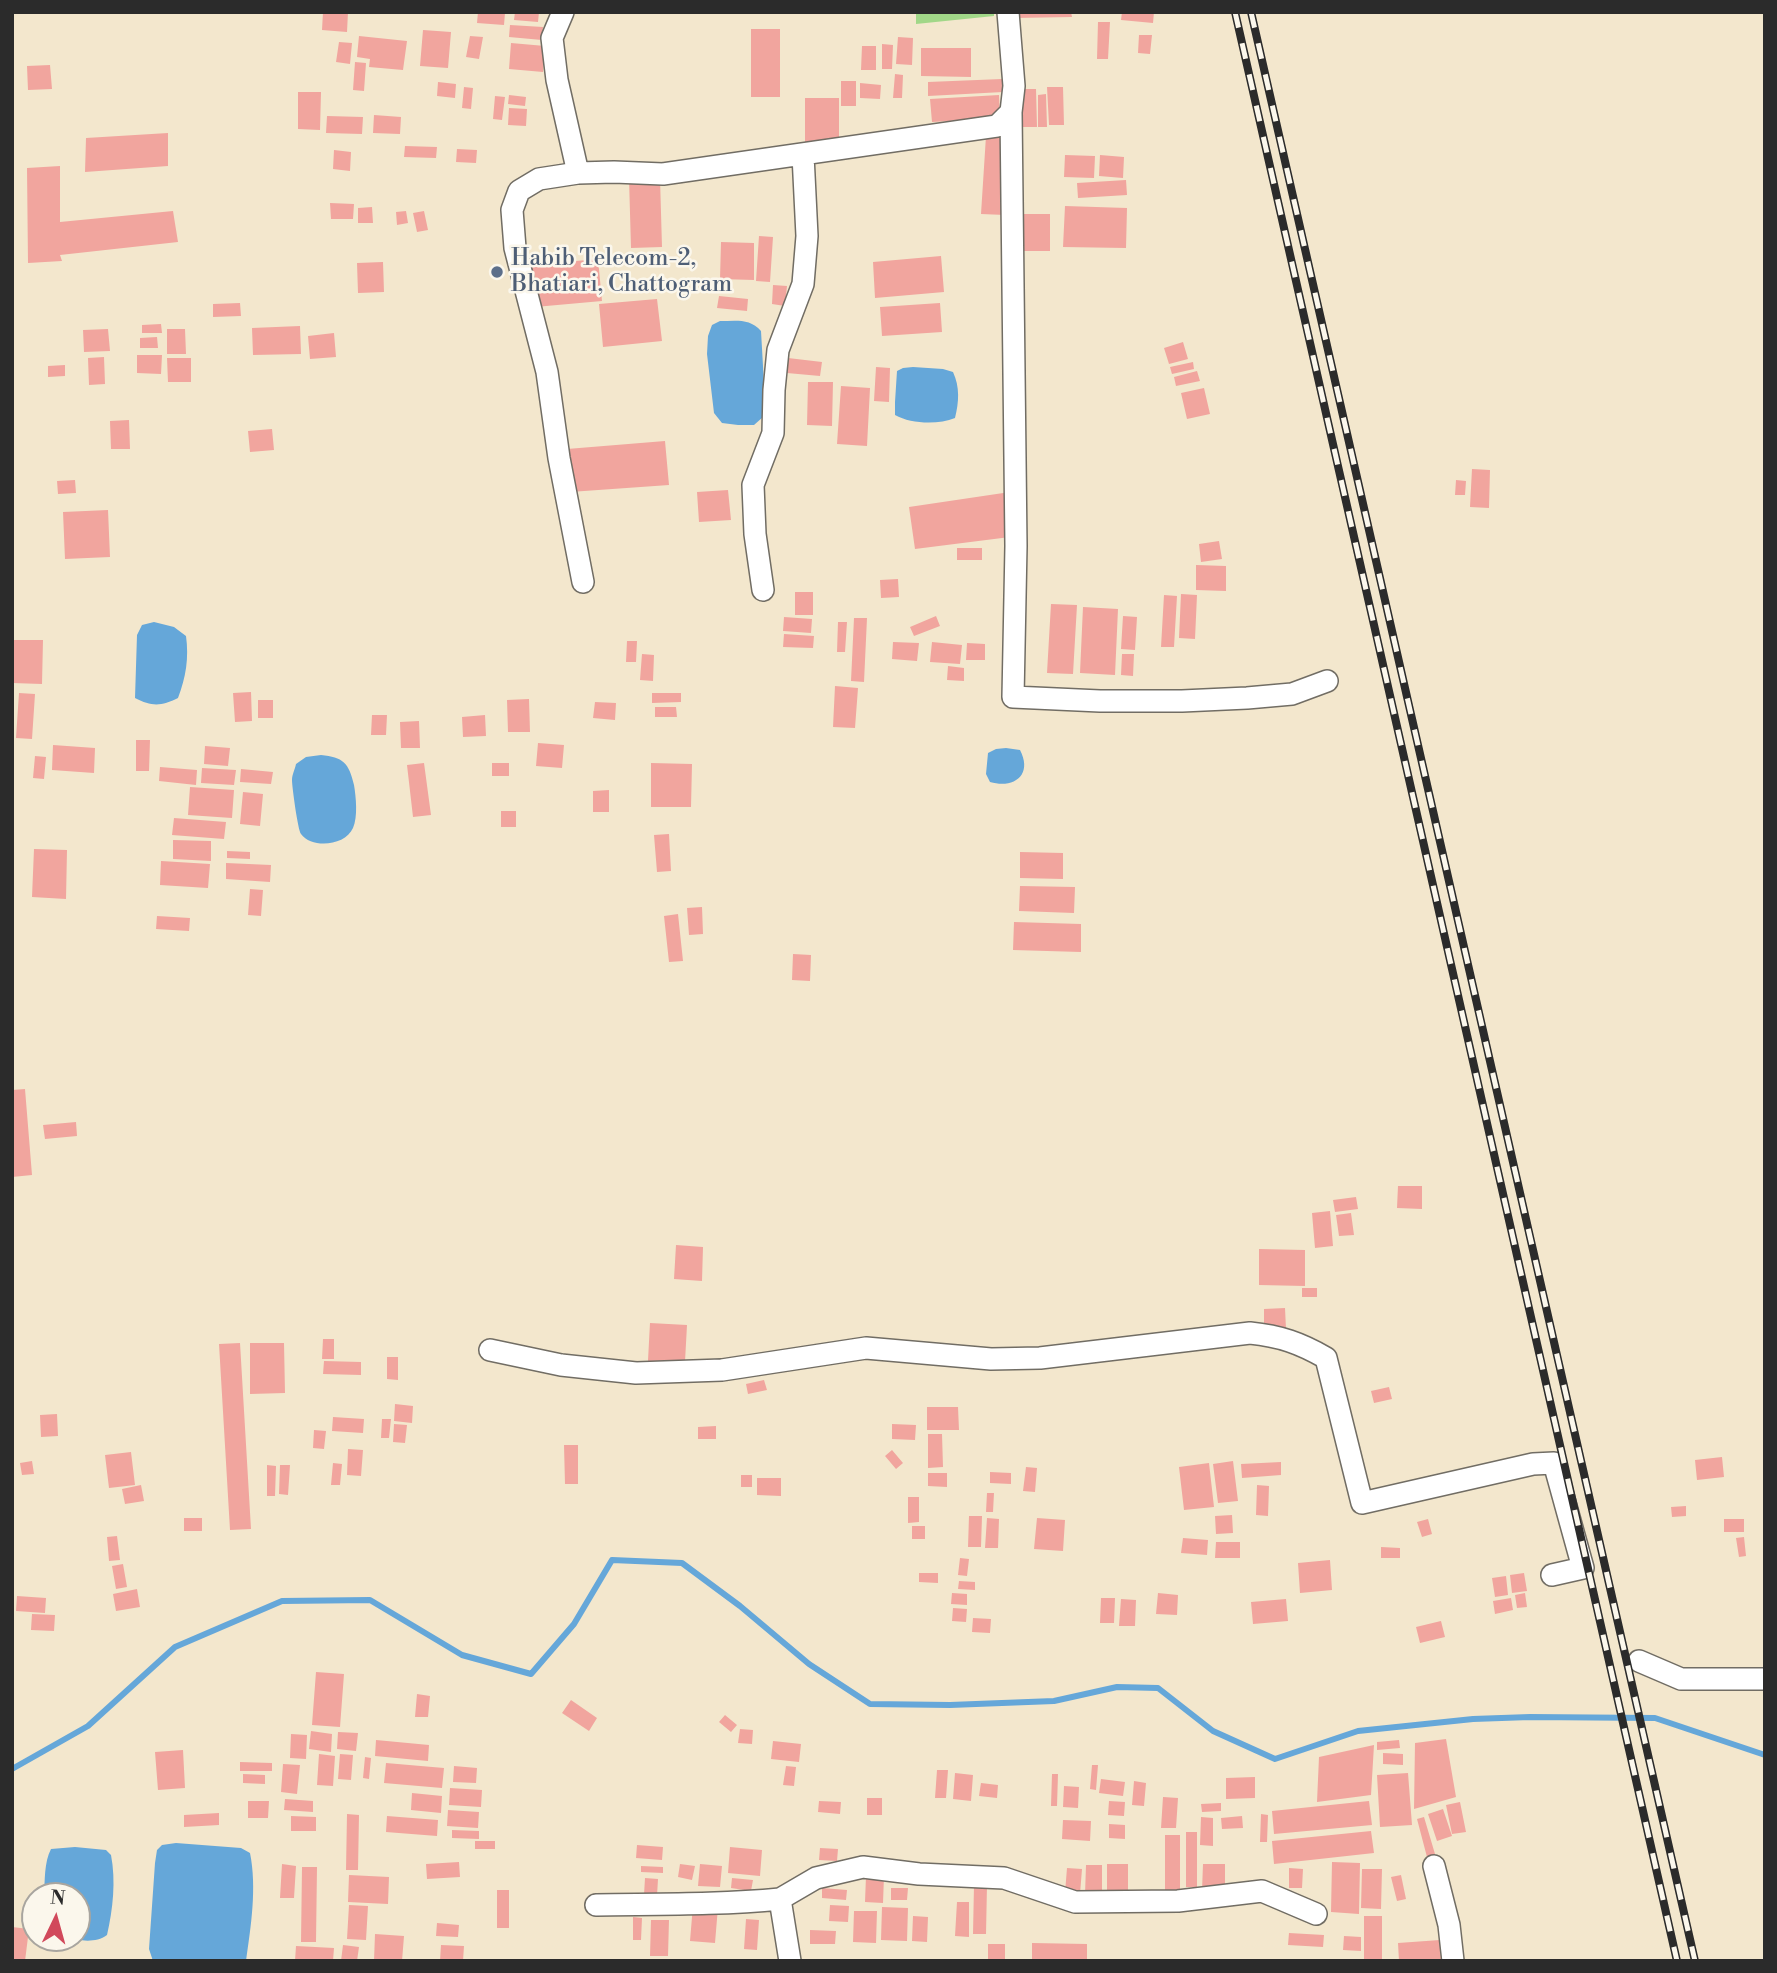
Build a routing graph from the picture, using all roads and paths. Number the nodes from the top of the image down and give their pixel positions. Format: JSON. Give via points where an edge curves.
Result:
{"nodes":[{"id":1,"x":563,"y":12,"type":"edge"},
{"id":2,"x":1008,"y":12,"type":"edge"},
{"id":3,"x":1011,"y":112,"type":"junction"},
{"id":4,"x":803,"y":155,"type":"junction"},
{"id":5,"x":578,"y":173,"type":"junction"},
{"id":6,"x":583,"y":583,"type":"dead end"},
{"id":7,"x":763,"y":590,"type":"dead end"},
{"id":8,"x":1327,"y":681,"type":"dead end"},
{"id":9,"x":490,"y":1349,"type":"dead end"},
{"id":10,"x":1552,"y":1575,"type":"dead end"},
{"id":11,"x":1639,"y":1661,"type":"dead end"},
{"id":12,"x":1765,"y":1679,"type":"edge"},
{"id":13,"x":1434,"y":1866,"type":"dead end"},
{"id":14,"x":780,"y":1899,"type":"junction"},
{"id":15,"x":596,"y":1905,"type":"dead end"},
{"id":16,"x":1316,"y":1914,"type":"dead end"},
{"id":17,"x":790,"y":1961,"type":"edge"},
{"id":18,"x":1453,"y":1961,"type":"edge"}],
"edges":[{"from":1,"to":5,"type":"street","via":[[552,38]]},
{"from":2,"to":3,"type":"street","via":[[1014,86]]},
{"from":3,"to":4,"type":"street","via":[[997,126]]},
{"from":3,"to":8,"type":"street","via":[[1016,546],[1013,697],[1100,701],[1247,698],[1292,694]]},
{"from":4,"to":5,"type":"street","via":[[663,174]]},
{"from":4,"to":7,"type":"street","via":[[807,236],[803,284],[778,350],[773,433],[753,485]]},
{"from":5,"to":6,"type":"street","via":[[539,179],[519,191],[512,210],[515,248],[547,372]]},
{"from":9,"to":10,"type":"street","via":[[561,1365],[636,1373],[722,1370],[866,1348],[991,1359],[1250,1333],[1276,1335],[1326,1358],[1362,1503],[1554,1463],[1583,1568]]},
{"from":11,"to":12,"type":"street","via":[[1681,1679]]},
{"from":13,"to":18,"type":"street"},
{"from":14,"to":15,"type":"street"},
{"from":14,"to":16,"type":"street","via":[[816,1878],[863,1867],[1004,1878],[1075,1902],[1178,1901],[1262,1891]]},
{"from":14,"to":17,"type":"street"}]}
